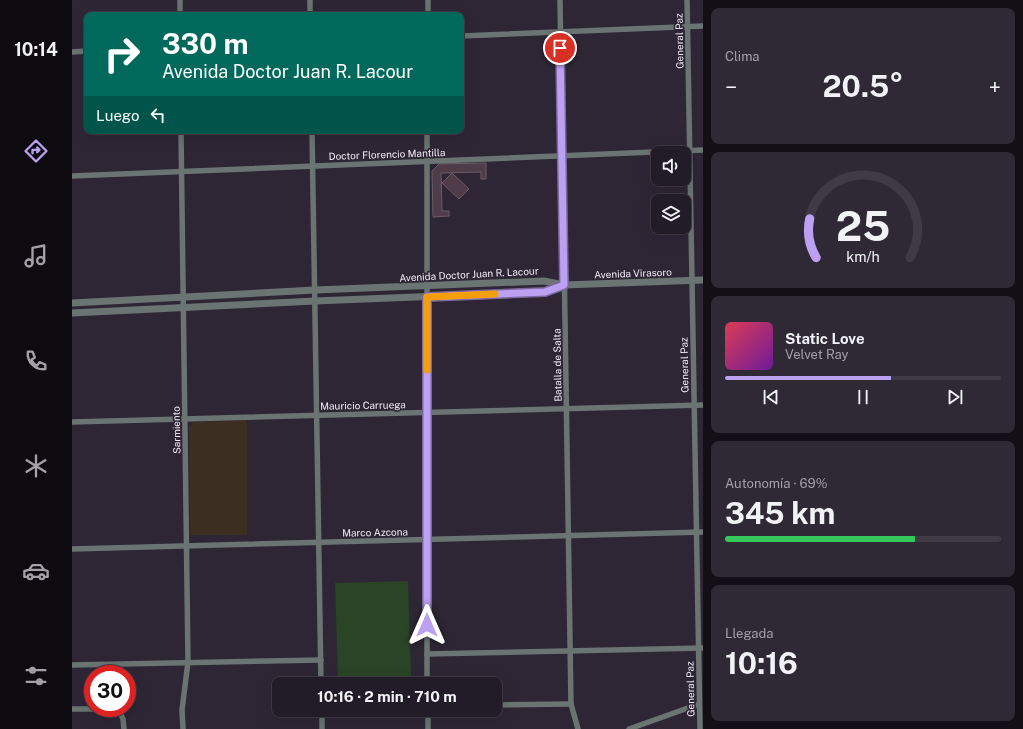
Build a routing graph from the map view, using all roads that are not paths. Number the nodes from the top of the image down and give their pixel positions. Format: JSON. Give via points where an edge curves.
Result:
{"nodes":[{"id":1,"x":180,"y":0,"type":"edge"},
{"id":2,"x":310,"y":0,"type":"edge"},
{"id":3,"x":428,"y":0,"type":"edge"},
{"id":4,"x":560,"y":0,"type":"edge"},
{"id":5,"x":687,"y":0,"type":"edge"},
{"id":6,"x":180,"y":12,"type":"edge"},
{"id":7,"x":310,"y":12,"type":"edge"},
{"id":8,"x":428,"y":12,"type":"edge"},
{"id":9,"x":703,"y":26,"type":"edge"},
{"id":10,"x":688,"y":27,"type":"junction"},
{"id":11,"x":560,"y":32,"type":"junction"},
{"id":12,"x":464,"y":36,"type":"edge"},
{"id":13,"x":84,"y":51,"type":"edge"},
{"id":14,"x":72,"y":52,"type":"edge"},
{"id":15,"x":181,"y":134,"type":"edge"},
{"id":16,"x":312,"y":134,"type":"edge"},
{"id":17,"x":427,"y":134,"type":"edge"},
{"id":18,"x":690,"y":146,"type":"edge"},
{"id":19,"x":703,"y":150,"type":"edge"},
{"id":20,"x":691,"y":151,"type":"edge"},
{"id":21,"x":651,"y":153,"type":"edge"},
{"id":22,"x":562,"y":156,"type":"junction"},
{"id":23,"x":427,"y":162,"type":"junction"},
{"id":24,"x":313,"y":166,"type":"junction"},
{"id":25,"x":182,"y":172,"type":"junction"},
{"id":26,"x":72,"y":176,"type":"edge"},
{"id":27,"x":691,"y":186,"type":"edge"},
{"id":28,"x":703,"y":280,"type":"edge"},
{"id":29,"x":692,"y":281,"type":"junction"},
{"id":30,"x":564,"y":285,"type":"junction"},
{"id":31,"x":315,"y":290,"type":"junction"},
{"id":32,"x":427,"y":291,"type":"junction"},
{"id":33,"x":183,"y":297,"type":"junction"},
{"id":34,"x":315,"y":301,"type":"junction"},
{"id":35,"x":72,"y":303,"type":"edge"},
{"id":36,"x":184,"y":308,"type":"junction"},
{"id":37,"x":72,"y":314,"type":"edge"},
{"id":38,"x":703,"y":405,"type":"edge"},
{"id":39,"x":694,"y":406,"type":"junction"},
{"id":40,"x":566,"y":409,"type":"junction"},
{"id":41,"x":427,"y":413,"type":"junction"},
{"id":42,"x":317,"y":415,"type":"junction"},
{"id":43,"x":185,"y":419,"type":"junction"},
{"id":44,"x":72,"y":422,"type":"edge"},
{"id":45,"x":696,"y":532,"type":"junction"},
{"id":46,"x":703,"y":532,"type":"edge"},
{"id":47,"x":568,"y":536,"type":"junction"},
{"id":48,"x":427,"y":540,"type":"junction"},
{"id":49,"x":319,"y":542,"type":"junction"},
{"id":50,"x":186,"y":546,"type":"junction"},
{"id":51,"x":72,"y":549,"type":"edge"},
{"id":52,"x":701,"y":648,"type":"edge"},
{"id":53,"x":570,"y":650,"type":"junction"},
{"id":54,"x":428,"y":654,"type":"junction"},
{"id":55,"x":321,"y":660,"type":"junction"},
{"id":56,"x":188,"y":662,"type":"junction"},
{"id":57,"x":72,"y":665,"type":"edge"},
{"id":58,"x":321,"y":677,"type":"edge"},
{"id":59,"x":427,"y":677,"type":"edge"},
{"id":60,"x":571,"y":704,"type":"junction"},
{"id":61,"x":699,"y":704,"type":"junction"},
{"id":62,"x":502,"y":705,"type":"edge"},
{"id":63,"x":72,"y":709,"type":"edge"},
{"id":64,"x":322,"y":717,"type":"edge"},
{"id":65,"x":428,"y":717,"type":"edge"},
{"id":66,"x":124,"y":729,"type":"edge"},
{"id":67,"x":183,"y":729,"type":"edge"},
{"id":68,"x":322,"y":729,"type":"edge"},
{"id":69,"x":428,"y":729,"type":"edge"},
{"id":70,"x":578,"y":729,"type":"edge"},
{"id":71,"x":629,"y":729,"type":"edge"},
{"id":72,"x":700,"y":729,"type":"edge"}],
"edges":[{"from":1,"to":6,"type":"street"},
{"from":2,"to":7,"type":"street"},
{"from":3,"to":8,"type":"street"},
{"from":4,"to":11,"type":"street","name":"Batalla de Salta"},
{"from":5,"to":10,"type":"street","name":"General Paz"},
{"from":9,"to":10,"type":"street"},
{"from":10,"to":11,"type":"street"},
{"from":10,"to":18,"type":"street","name":"General Paz"},
{"from":11,"to":12,"type":"street"},
{"from":11,"to":22,"type":"street","name":"Batalla de Salta"},
{"from":13,"to":14,"type":"street"},
{"from":15,"to":25,"type":"street","name":"Sarmiento"},
{"from":16,"to":24,"type":"street"},
{"from":17,"to":23,"type":"street"},
{"from":19,"to":20,"type":"street","name":"Doctor Florencio Mantilla"},
{"from":21,"to":22,"type":"street","name":"Doctor Florencio Mantilla"},
{"from":22,"to":23,"type":"street","name":"Doctor Florencio Mantilla"},
{"from":22,"to":30,"type":"street","name":"Batalla de Salta"},
{"from":23,"to":24,"type":"street","name":"Doctor Florencio Mantilla"},
{"from":23,"to":32,"type":"street"},
{"from":24,"to":25,"type":"street","name":"Doctor Florencio Mantilla"},
{"from":24,"to":31,"type":"street"},
{"from":25,"to":26,"type":"street","name":"Doctor Florencio Mantilla"},
{"from":25,"to":33,"type":"street","name":"Sarmiento"},
{"from":27,"to":29,"type":"street","name":"General Paz"},
{"from":28,"to":29,"type":"street","name":"Avenida Virasoro"},
{"from":29,"to":30,"type":"street","name":"Avenida Virasoro"},
{"from":29,"to":39,"type":"street","name":"General Paz"},
{"from":30,"to":32,"type":"street","name":"Avenida Doctor Juan R. Lacour","via":[[544,281]]},
{"from":30,"to":32,"type":"street","name":"Avenida Doctor Juan R. Lacour","via":[[545,292]]},
{"from":30,"to":40,"type":"street","name":"Batalla de Salta"},
{"from":31,"to":32,"type":"street","name":"Avenida Doctor Juan R. Lacour"},
{"from":31,"to":33,"type":"street","name":"Avenida Doctor Juan R. Lacour"},
{"from":31,"to":34,"type":"street"},
{"from":32,"to":34,"type":"street","name":"Avenida Doctor Juan R. Lacour"},
{"from":32,"to":41,"type":"street"},
{"from":33,"to":35,"type":"street","name":"Avenida Doctor Juan R. Lacour"},
{"from":33,"to":36,"type":"street","name":"Sarmiento"},
{"from":34,"to":36,"type":"street","name":"Avenida Doctor Juan R. Lacour"},
{"from":34,"to":42,"type":"street"},
{"from":36,"to":37,"type":"street","name":"Avenida Doctor Juan R. Lacour"},
{"from":36,"to":43,"type":"street","name":"Sarmiento"},
{"from":38,"to":39,"type":"street","name":"Mauricio Carruega"},
{"from":39,"to":40,"type":"street","name":"Mauricio Carruega"},
{"from":39,"to":45,"type":"street","name":"General Paz"},
{"from":40,"to":41,"type":"street","name":"Mauricio Carruega"},
{"from":40,"to":47,"type":"street","name":"Batalla de Salta"},
{"from":41,"to":42,"type":"street","name":"Mauricio Carruega"},
{"from":41,"to":48,"type":"street"},
{"from":42,"to":43,"type":"street","name":"Mauricio Carruega"},
{"from":42,"to":49,"type":"street"},
{"from":43,"to":44,"type":"street","name":"Mauricio Carruega"},
{"from":43,"to":50,"type":"street","name":"Sarmiento"},
{"from":45,"to":46,"type":"street","name":"Marco Azcona"},
{"from":45,"to":47,"type":"street","name":"Marco Azcona"},
{"from":45,"to":52,"type":"street","name":"General Paz"},
{"from":47,"to":48,"type":"street","name":"Marco Azcona"},
{"from":47,"to":53,"type":"street","name":"Batalla de Salta"},
{"from":48,"to":49,"type":"street","name":"Marco Azcona"},
{"from":48,"to":54,"type":"street"},
{"from":49,"to":50,"type":"street","name":"Marco Azcona"},
{"from":49,"to":55,"type":"street"},
{"from":50,"to":51,"type":"street","name":"Marco Azcona"},
{"from":50,"to":56,"type":"street","name":"Sarmiento"},
{"from":52,"to":53,"type":"street"},
{"from":52,"to":61,"type":"street","name":"General Paz"},
{"from":53,"to":54,"type":"street"},
{"from":53,"to":60,"type":"street","name":"Batalla de Salta"},
{"from":54,"to":59,"type":"street"},
{"from":55,"to":56,"type":"street"},
{"from":55,"to":58,"type":"street"},
{"from":56,"to":57,"type":"street"},
{"from":56,"to":67,"type":"street","name":"Sarmiento","via":[[182,710]]},
{"from":60,"to":62,"type":"street"},
{"from":60,"to":70,"type":"street","name":"Batalla de Salta"},
{"from":61,"to":71,"type":"street"},
{"from":61,"to":72,"type":"street","name":"General Paz"},
{"from":63,"to":66,"type":"street","via":[[114,709],[120,712]]},
{"from":64,"to":68,"type":"street"},
{"from":65,"to":69,"type":"street"}]}
